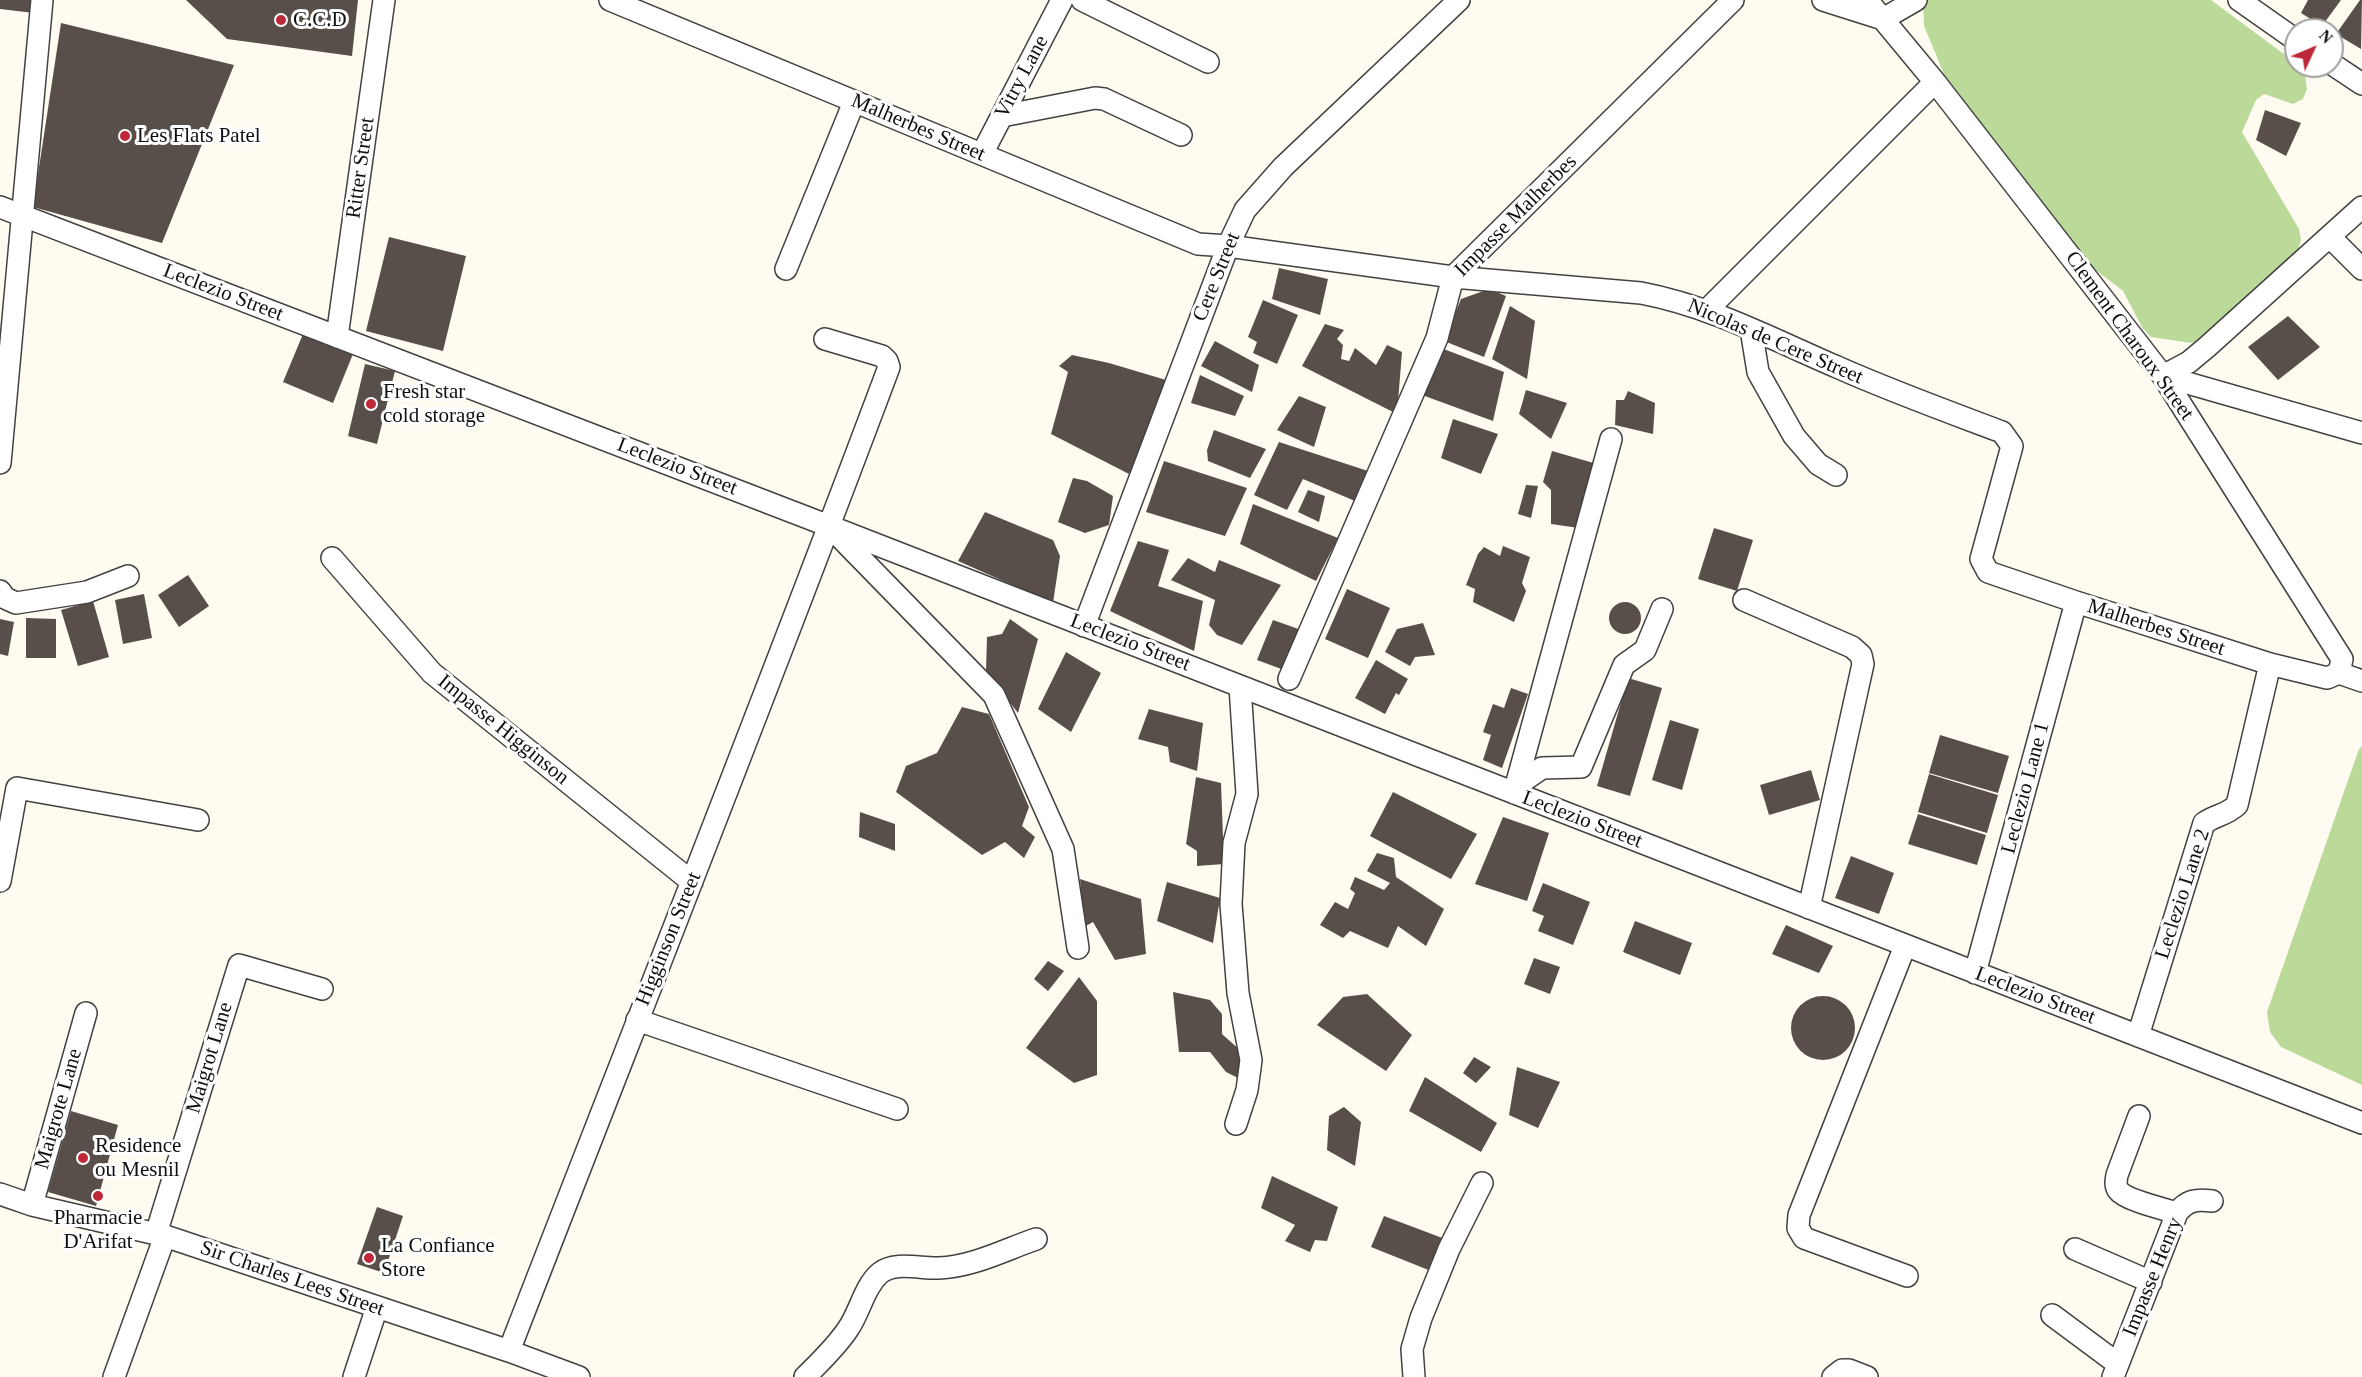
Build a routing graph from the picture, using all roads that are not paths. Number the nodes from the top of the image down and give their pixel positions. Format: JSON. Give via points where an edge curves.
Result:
{"nodes":[{"id":1,"x":42,"y":0,"type":"edge"},
{"id":2,"x":384,"y":0,"type":"edge"},
{"id":3,"x":610,"y":0,"type":"edge"},
{"id":4,"x":1062,"y":0,"type":"edge"},
{"id":5,"x":1082,"y":0,"type":"edge"},
{"id":6,"x":1459,"y":0,"type":"edge"},
{"id":7,"x":1733,"y":0,"type":"edge"},
{"id":8,"x":1823,"y":0,"type":"edge"},
{"id":9,"x":1867,"y":0,"type":"edge"},
{"id":10,"x":1916,"y":0,"type":"edge"},
{"id":11,"x":2239,"y":0,"type":"edge"},
{"id":12,"x":650,"y":8,"type":"edge"},
{"id":13,"x":1883,"y":20,"type":"junction"},
{"id":14,"x":2284,"y":32,"type":"edge"},
{"id":15,"x":1208,"y":62,"type":"dead end"},
{"id":16,"x":2344,"y":72,"type":"edge"},
{"id":17,"x":1935,"y":82,"type":"junction"},
{"id":18,"x":2362,"y":84,"type":"edge"},
{"id":19,"x":854,"y":102,"type":"junction"},
{"id":20,"x":1002,"y":116,"type":"junction"},
{"id":21,"x":1181,"y":135,"type":"dead end"},
{"id":22,"x":982,"y":154,"type":"junction"},
{"id":23,"x":0,"y":207,"type":"edge"},
{"id":24,"x":2362,"y":207,"type":"edge"},
{"id":25,"x":23,"y":216,"type":"junction"},
{"id":26,"x":2330,"y":237,"type":"junction"},
{"id":27,"x":1228,"y":246,"type":"junction"},
{"id":28,"x":786,"y":269,"type":"dead end"},
{"id":29,"x":2362,"y":269,"type":"edge"},
{"id":30,"x":1453,"y":277,"type":"junction"},
{"id":31,"x":1707,"y":310,"type":"junction"},
{"id":32,"x":1751,"y":329,"type":"junction"},
{"id":33,"x":337,"y":337,"type":"junction"},
{"id":34,"x":825,"y":339,"type":"dead end"},
{"id":35,"x":2163,"y":376,"type":"junction"},
{"id":36,"x":2362,"y":434,"type":"edge"},
{"id":37,"x":1611,"y":439,"type":"dead end"},
{"id":38,"x":0,"y":463,"type":"edge"},
{"id":39,"x":1836,"y":475,"type":"dead end"},
{"id":40,"x":830,"y":526,"type":"junction"},
{"id":41,"x":332,"y":558,"type":"dead end"},
{"id":42,"x":1981,"y":559,"type":"joint"},
{"id":43,"x":128,"y":576,"type":"dead end"},
{"id":44,"x":0,"y":591,"type":"edge"},
{"id":45,"x":1744,"y":600,"type":"dead end"},
{"id":46,"x":2076,"y":602,"type":"junction"},
{"id":47,"x":1662,"y":609,"type":"dead end"},
{"id":48,"x":1084,"y":626,"type":"junction"},
{"id":49,"x":2270,"y":664,"type":"junction"},
{"id":50,"x":2339,"y":673,"type":"junction"},
{"id":51,"x":1289,"y":679,"type":"dead end"},
{"id":52,"x":2362,"y":681,"type":"edge"},
{"id":53,"x":1240,"y":686,"type":"junction"},
{"id":54,"x":1515,"y":789,"type":"junction"},
{"id":55,"x":198,"y":820,"type":"dead end"},
{"id":56,"x":0,"y":881,"type":"edge"},
{"id":57,"x":692,"y":882,"type":"junction"},
{"id":58,"x":1809,"y":908,"type":"junction"},
{"id":59,"x":1905,"y":946,"type":"junction"},
{"id":60,"x":1078,"y":948,"type":"dead end"},
{"id":61,"x":1975,"y":973,"type":"junction"},
{"id":62,"x":322,"y":989,"type":"dead end"},
{"id":63,"x":86,"y":1013,"type":"dead end"},
{"id":64,"x":637,"y":1020,"type":"junction"},
{"id":65,"x":2138,"y":1036,"type":"junction"},
{"id":66,"x":897,"y":1109,"type":"dead end"},
{"id":67,"x":2139,"y":1116,"type":"dead end"},
{"id":68,"x":2362,"y":1123,"type":"edge"},
{"id":69,"x":1236,"y":1124,"type":"dead end"},
{"id":70,"x":1482,"y":1183,"type":"dead end"},
{"id":71,"x":0,"y":1194,"type":"edge"},
{"id":72,"x":2212,"y":1201,"type":"dead end"},
{"id":73,"x":32,"y":1205,"type":"junction"},
{"id":74,"x":2177,"y":1213,"type":"junction"},
{"id":75,"x":161,"y":1235,"type":"junction"},
{"id":76,"x":1036,"y":1239,"type":"dead end"},
{"id":77,"x":2075,"y":1249,"type":"dead end"},
{"id":78,"x":1907,"y":1276,"type":"dead end"},
{"id":79,"x":2151,"y":1282,"type":"junction"},
{"id":80,"x":377,"y":1307,"type":"junction"},
{"id":81,"x":2052,"y":1315,"type":"dead end"},
{"id":82,"x":509,"y":1351,"type":"junction"},
{"id":83,"x":2116,"y":1370,"type":"edge"},
{"id":84,"x":114,"y":1377,"type":"edge"},
{"id":85,"x":354,"y":1377,"type":"edge"},
{"id":86,"x":579,"y":1377,"type":"edge"},
{"id":87,"x":805,"y":1377,"type":"edge"},
{"id":88,"x":1414,"y":1377,"type":"edge"},
{"id":89,"x":1833,"y":1377,"type":"edge"},
{"id":90,"x":1867,"y":1377,"type":"edge"}],
"edges":[{"from":1,"to":25,"type":"street"},
{"from":2,"to":33,"type":"street","name":"Ritter Street"},
{"from":3,"to":12,"type":"street","name":"Malherbes Street"},
{"from":4,"to":20,"type":"street","name":"Vitry Lane"},
{"from":5,"to":15,"type":"street"},
{"from":6,"to":27,"type":"street","name":"Cere Street","via":[[1283,167],[1245,210]]},
{"from":7,"to":30,"type":"street","name":"Impasse Malherbes"},
{"from":8,"to":13,"type":"street"},
{"from":9,"to":13,"type":"street","name":"Clement Charoux Street"},
{"from":10,"to":13,"type":"street"},
{"from":11,"to":14,"type":"street"},
{"from":12,"to":19,"type":"street","name":"Malherbes Street"},
{"from":13,"to":17,"type":"street","name":"Clement Charoux Street"},
{"from":16,"to":18,"type":"street"},
{"from":17,"to":31,"type":"street"},
{"from":17,"to":35,"type":"street","name":"Clement Charoux Street"},
{"from":19,"to":22,"type":"street","name":"Malherbes Street"},
{"from":19,"to":28,"type":"street"},
{"from":20,"to":21,"type":"street","via":[[1095,98]]},
{"from":20,"to":22,"type":"street","name":"Vitry Lane"},
{"from":22,"to":27,"type":"street","name":"Malherbes Street","via":[[1198,244]]},
{"from":23,"to":25,"type":"street","name":"Leclezio Street"},
{"from":24,"to":26,"type":"street"},
{"from":25,"to":33,"type":"street","name":"Leclezio Street"},
{"from":25,"to":38,"type":"street"},
{"from":26,"to":29,"type":"street"},
{"from":26,"to":35,"type":"street","via":[[2189,362]]},
{"from":27,"to":30,"type":"street","name":"Nicolas de Cere Street"},
{"from":27,"to":48,"type":"street","name":"Cere Street"},
{"from":30,"to":31,"type":"street","name":"Nicolas de Cere Street","via":[[1641,293]]},
{"from":30,"to":51,"type":"street","name":"Impasse Malherbes","via":[[1437,338]]},
{"from":31,"to":32,"type":"street","name":"Nicolas de Cere Street"},
{"from":32,"to":39,"type":"street","via":[[1758,372],[1794,436],[1818,464]]},
{"from":32,"to":42,"type":"street","name":"Nicolas de Cere Street","via":[[1881,386],[2002,432],[2012,446]]},
{"from":33,"to":40,"type":"street","name":"Leclezio Street"},
{"from":34,"to":40,"type":"street","name":"Higginson Street","via":[[882,356],[889,367]]},
{"from":35,"to":36,"type":"street"},
{"from":35,"to":50,"type":"street","name":"Clement Charoux Street","via":[[2342,659]]},
{"from":37,"to":54,"type":"street"},
{"from":40,"to":48,"type":"street","name":"Leclezio Street"},
{"from":40,"to":57,"type":"street","name":"Higginson Street"},
{"from":40,"to":60,"type":"street","via":[[994,695],[1063,849]]},
{"from":41,"to":57,"type":"street","name":"Impasse Higginson","via":[[432,673]]},
{"from":42,"to":46,"type":"street","name":"Malherbes Street","via":[[1988,572]]},
{"from":43,"to":44,"type":"street","via":[[87,592],[16,603]]},
{"from":45,"to":58,"type":"street","via":[[1852,647],[1861,655],[1863,664]]},
{"from":46,"to":49,"type":"street","name":"Malherbes Street"},
{"from":46,"to":61,"type":"street","name":"Leclezio Lane 1"},
{"from":47,"to":54,"type":"street","via":[[1645,650],[1624,665],[1581,767],[1542,768]]},
{"from":48,"to":53,"type":"street","name":"Leclezio Street"},
{"from":49,"to":50,"type":"street","name":"Malherbes Street","via":[[2327,678]]},
{"from":49,"to":65,"type":"street","name":"Leclezio Lane 2","via":[[2237,805],[2227,815],[2214,816],[2204,823]]},
{"from":50,"to":52,"type":"street"},
{"from":53,"to":54,"type":"street","name":"Leclezio Street"},
{"from":53,"to":69,"type":"street","via":[[1247,794],[1234,843],[1231,904],[1238,993],[1251,1060]]},
{"from":54,"to":58,"type":"street","name":"Leclezio Street"},
{"from":55,"to":56,"type":"street","via":[[17,788]]},
{"from":57,"to":64,"type":"street","name":"Higginson Street"},
{"from":58,"to":59,"type":"street","name":"Leclezio Street"},
{"from":59,"to":61,"type":"street","name":"Leclezio Street"},
{"from":59,"to":78,"type":"street","via":[[1799,1215],[1798,1228],[1804,1238]]},
{"from":61,"to":65,"type":"street","name":"Leclezio Street"},
{"from":62,"to":75,"type":"street","name":"Maigrot Lane","via":[[239,965]]},
{"from":63,"to":73,"type":"street","name":"Maigrote Lane"},
{"from":64,"to":66,"type":"street"},
{"from":64,"to":82,"type":"street","name":"Higginson Street"},
{"from":65,"to":68,"type":"street","name":"Leclezio Street"},
{"from":67,"to":74,"type":"street","via":[[2117,1175],[2118,1191]]},
{"from":70,"to":88,"type":"street","via":[[1421,1318],[1412,1349]]},
{"from":71,"to":73,"type":"street","name":"Sir Charles Lees Street"},
{"from":72,"to":74,"type":"street","name":"Impasse Henry","via":[[2192,1201]]},
{"from":73,"to":75,"type":"street","name":"Sir Charles Lees Street"},
{"from":74,"to":79,"type":"street","name":"Impasse Henry"},
{"from":75,"to":80,"type":"street","name":"Sir Charles Lees Street"},
{"from":75,"to":84,"type":"street"},
{"from":76,"to":87,"type":"street","via":[[976,1262],[939,1268],[892,1267],[881,1272],[849,1328]]},
{"from":77,"to":79,"type":"street"},
{"from":79,"to":83,"type":"street","name":"Impasse Henry"},
{"from":80,"to":82,"type":"street","name":"Sir Charles Lees Street"},
{"from":80,"to":85,"type":"street"},
{"from":81,"to":83,"type":"street"},
{"from":82,"to":86,"type":"street","name":"Sir Charles Lees Street"},
{"from":89,"to":90,"type":"street","via":[[1849,1370]]}]}
